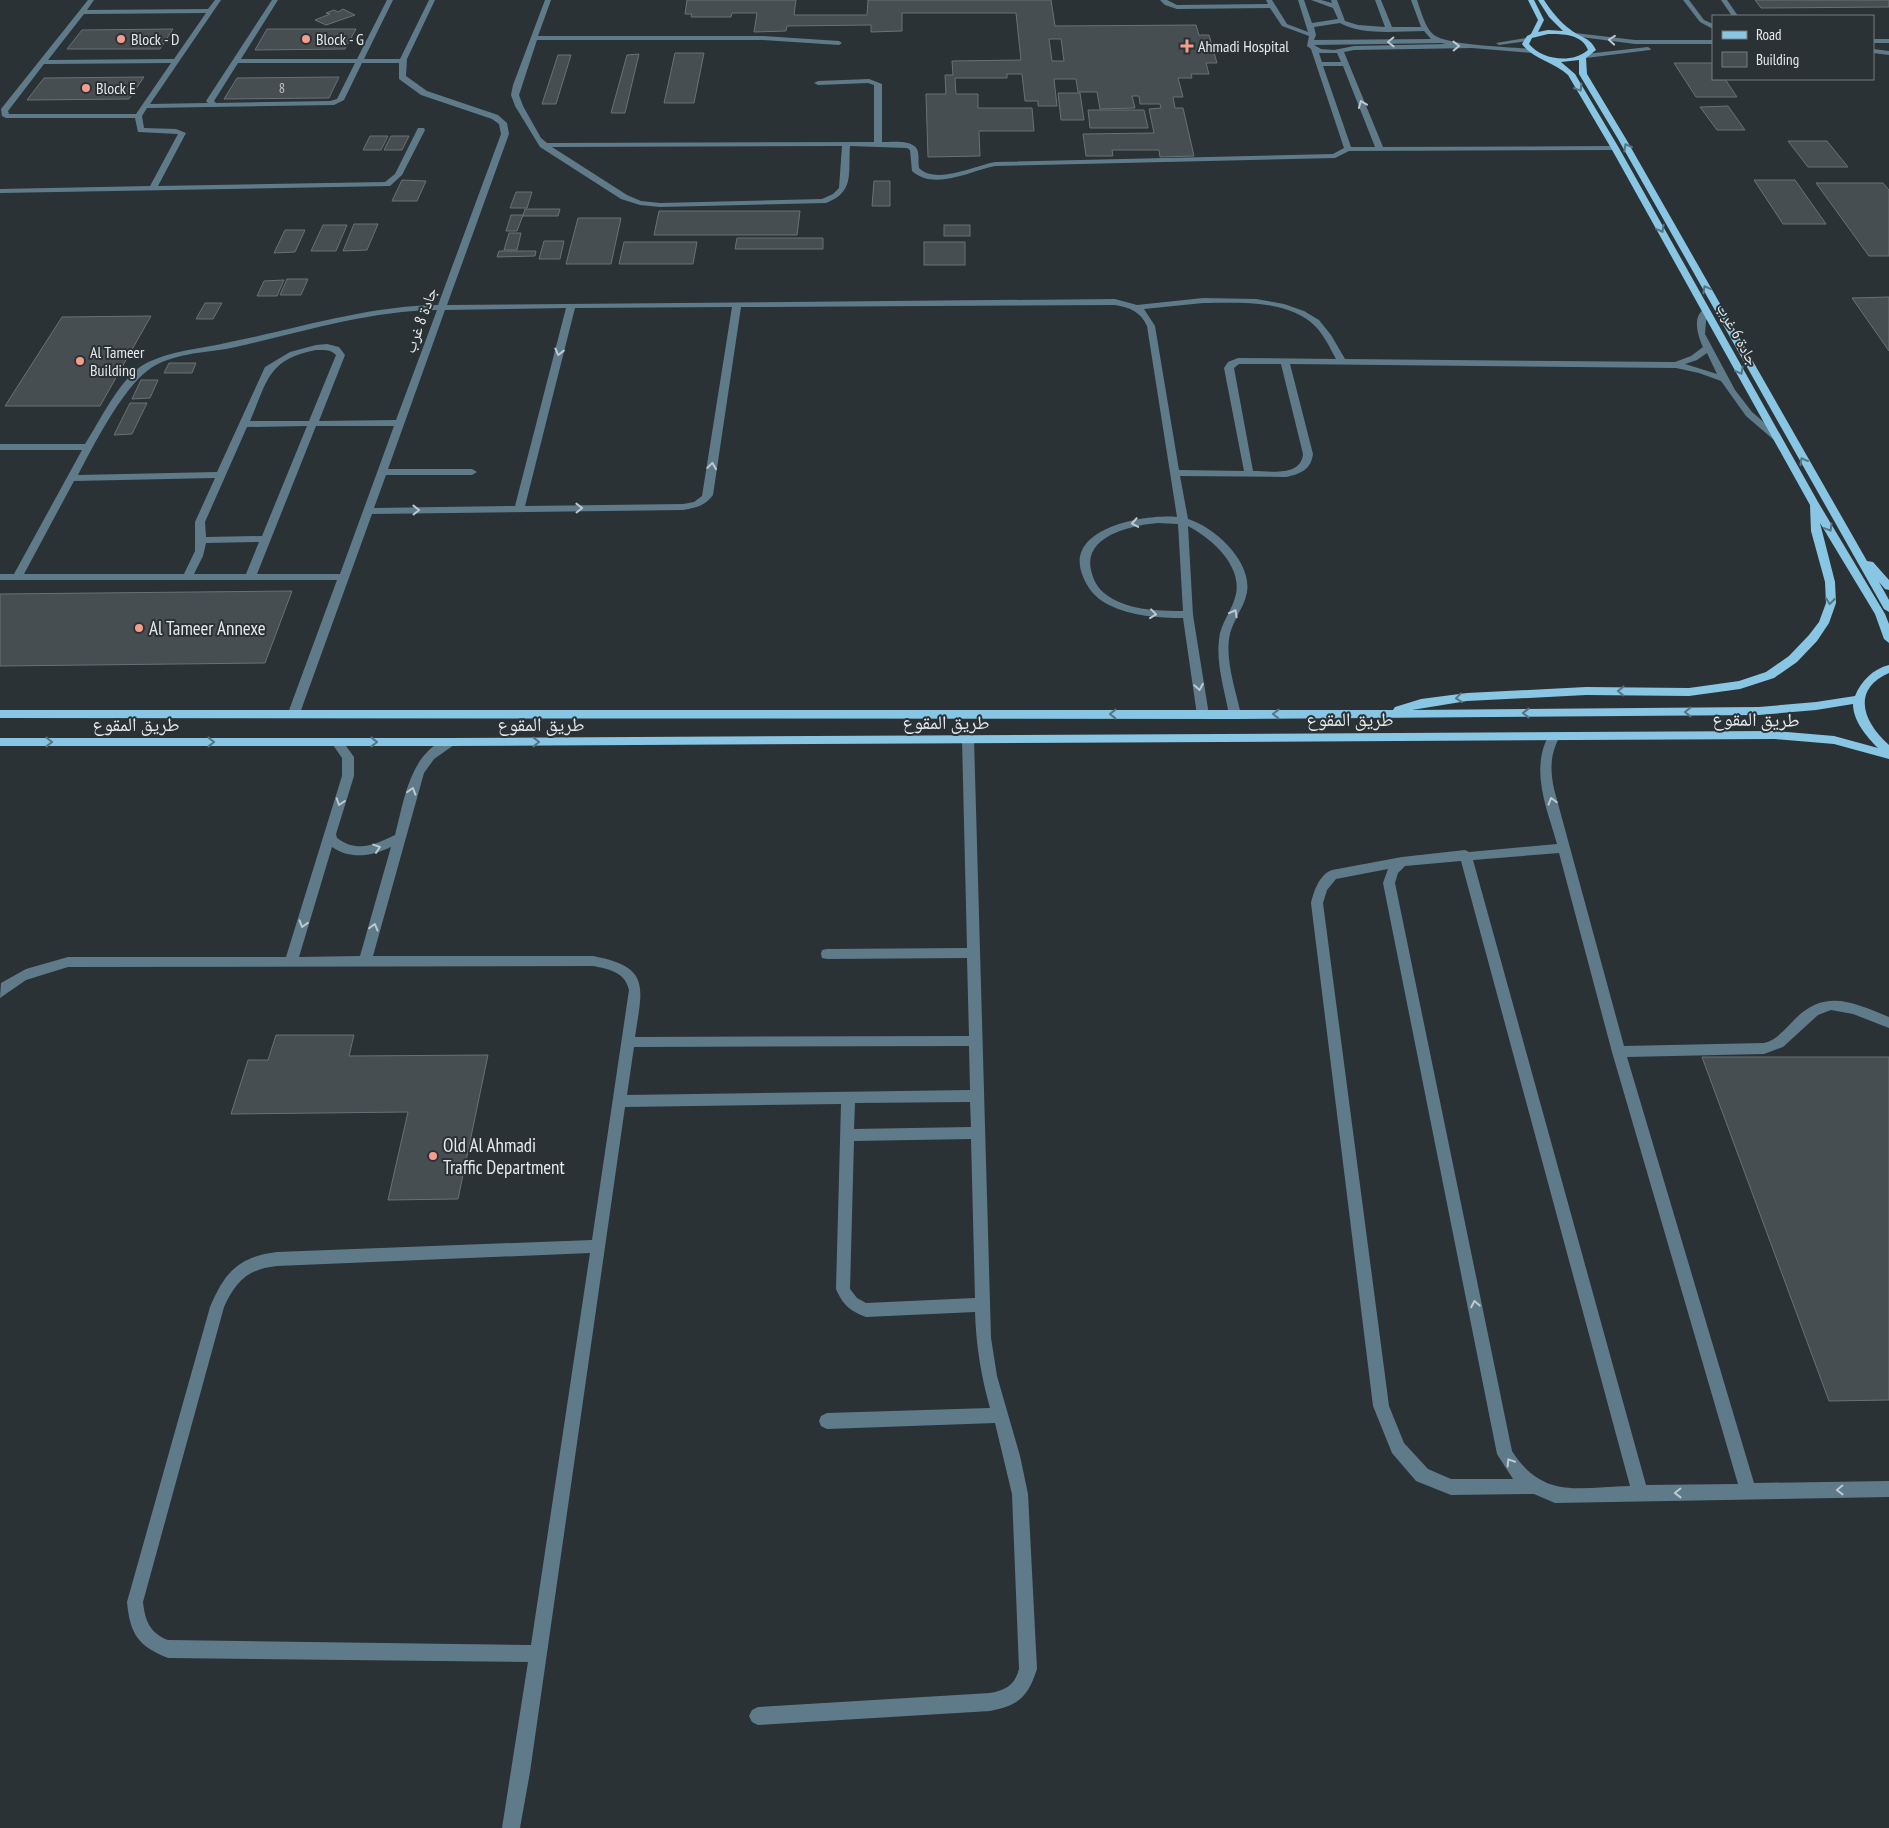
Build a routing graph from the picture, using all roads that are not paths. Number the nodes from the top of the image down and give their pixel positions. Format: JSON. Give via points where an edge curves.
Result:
{"nodes":[{"id":1,"x":91,"y":0,"type":"edge"},
{"id":2,"x":218,"y":0,"type":"edge"},
{"id":3,"x":275,"y":0,"type":"edge"},
{"id":4,"x":390,"y":0,"type":"edge"},
{"id":5,"x":432,"y":0,"type":"edge"},
{"id":6,"x":548,"y":0,"type":"edge"},
{"id":7,"x":1163,"y":0,"type":"edge"},
{"id":8,"x":1301,"y":0,"type":"edge"},
{"id":9,"x":1314,"y":0,"type":"edge"},
{"id":10,"x":1334,"y":0,"type":"edge"},
{"id":11,"x":1378,"y":0,"type":"edge"},
{"id":12,"x":1414,"y":0,"type":"edge"},
{"id":13,"x":1531,"y":0,"type":"edge"},
{"id":14,"x":1541,"y":0,"type":"edge"},
{"id":15,"x":1686,"y":0,"type":"edge"},
{"id":16,"x":1724,"y":0,"type":"edge"},
{"id":17,"x":1270,"y":3,"type":"edge"},
{"id":18,"x":1337,"y":8,"type":"junction"},
{"id":19,"x":210,"y":11,"type":"junction"},
{"id":20,"x":81,"y":12,"type":"junction"},
{"id":21,"x":1734,"y":15,"type":"edge"},
{"id":22,"x":1342,"y":21,"type":"junction"},
{"id":23,"x":1309,"y":25,"type":"junction"},
{"id":24,"x":1712,"y":27,"type":"edge"},
{"id":25,"x":1389,"y":28,"type":"junction"},
{"id":26,"x":1425,"y":29,"type":"junction"},
{"id":27,"x":1534,"y":34,"type":"junction"},
{"id":28,"x":1574,"y":35,"type":"junction"},
{"id":29,"x":535,"y":38,"type":"junction"},
{"id":30,"x":1526,"y":40,"type":"junction"},
{"id":31,"x":1440,"y":41,"type":"junction"},
{"id":32,"x":1874,"y":41,"type":"edge"},
{"id":33,"x":1889,"y":41,"type":"edge"},
{"id":34,"x":1312,"y":42,"type":"junction"},
{"id":35,"x":1635,"y":42,"type":"junction"},
{"id":36,"x":1679,"y":42,"type":"junction"},
{"id":37,"x":1712,"y":42,"type":"edge"},
{"id":38,"x":839,"y":43,"type":"dead end"},
{"id":39,"x":1472,"y":46,"type":"junction"},
{"id":40,"x":1889,"y":48,"type":"edge"},
{"id":41,"x":1684,"y":49,"type":"junction"},
{"id":42,"x":1712,"y":49,"type":"edge"},
{"id":43,"x":1641,"y":50,"type":"junction"},
{"id":44,"x":1874,"y":50,"type":"edge"},
{"id":45,"x":1874,"y":50,"type":"edge"},
{"id":46,"x":1340,"y":51,"type":"junction"},
{"id":47,"x":1532,"y":51,"type":"junction"},
{"id":48,"x":1889,"y":53,"type":"edge"},
{"id":49,"x":1544,"y":56,"type":"junction"},
{"id":50,"x":1584,"y":57,"type":"junction"},
{"id":51,"x":360,"y":60,"type":"junction"},
{"id":52,"x":176,"y":61,"type":"junction"},
{"id":53,"x":236,"y":61,"type":"junction"},
{"id":54,"x":403,"y":61,"type":"junction"},
{"id":55,"x":42,"y":62,"type":"junction"},
{"id":56,"x":1320,"y":64,"type":"junction"},
{"id":57,"x":1346,"y":64,"type":"junction"},
{"id":58,"x":818,"y":83,"type":"dead end"},
{"id":59,"x":214,"y":105,"type":"junction"},
{"id":60,"x":146,"y":106,"type":"junction"},
{"id":61,"x":138,"y":116,"type":"junction"},
{"id":62,"x":421,"y":130,"type":"dead end"},
{"id":63,"x":846,"y":144,"type":"junction"},
{"id":64,"x":878,"y":144,"type":"junction"},
{"id":65,"x":543,"y":145,"type":"junction"},
{"id":66,"x":1615,"y":148,"type":"junction"},
{"id":67,"x":1348,"y":149,"type":"junction"},
{"id":68,"x":1380,"y":149,"type":"junction"},
{"id":69,"x":153,"y":189,"type":"junction"},
{"id":70,"x":0,"y":191,"type":"edge"},
{"id":71,"x":737,"y":304,"type":"junction"},
{"id":72,"x":571,"y":305,"type":"junction"},
{"id":73,"x":442,"y":307,"type":"junction"},
{"id":74,"x":1136,"y":308,"type":"junction"},
{"id":75,"x":1706,"y":311,"type":"junction"},
{"id":76,"x":1708,"y":348,"type":"junction"},
{"id":77,"x":1284,"y":360,"type":"junction"},
{"id":78,"x":1341,"y":361,"type":"junction"},
{"id":79,"x":1676,"y":365,"type":"junction"},
{"id":80,"x":1726,"y":380,"type":"junction"},
{"id":81,"x":400,"y":422,"type":"junction"},
{"id":82,"x":314,"y":423,"type":"junction"},
{"id":83,"x":242,"y":424,"type":"junction"},
{"id":84,"x":1777,"y":438,"type":"junction"},
{"id":85,"x":0,"y":447,"type":"edge"},
{"id":86,"x":88,"y":447,"type":"junction"},
{"id":87,"x":382,"y":472,"type":"junction"},
{"id":88,"x":472,"y":472,"type":"dead end"},
{"id":89,"x":1175,"y":473,"type":"junction"},
{"id":90,"x":1249,"y":474,"type":"junction"},
{"id":91,"x":220,"y":476,"type":"junction"},
{"id":92,"x":71,"y":478,"type":"junction"},
{"id":93,"x":1813,"y":502,"type":"junction"},
{"id":94,"x":1828,"y":506,"type":"junction"},
{"id":95,"x":519,"y":509,"type":"junction"},
{"id":96,"x":368,"y":511,"type":"junction"},
{"id":97,"x":1183,"y":521,"type":"junction"},
{"id":98,"x":266,"y":539,"type":"junction"},
{"id":99,"x":201,"y":540,"type":"junction"},
{"id":100,"x":0,"y":577,"type":"edge"},
{"id":101,"x":17,"y":577,"type":"junction"},
{"id":102,"x":187,"y":577,"type":"junction"},
{"id":103,"x":250,"y":577,"type":"junction"},
{"id":104,"x":344,"y":577,"type":"junction"},
{"id":105,"x":1889,"y":587,"type":"edge"},
{"id":106,"x":1889,"y":609,"type":"edge"},
{"id":107,"x":1188,"y":615,"type":"junction"},
{"id":108,"x":1889,"y":639,"type":"edge"},
{"id":109,"x":1887,"y":668,"type":"edge"},
{"id":110,"x":1858,"y":699,"type":"junction"},
{"id":111,"x":294,"y":713,"type":"junction"},
{"id":112,"x":0,"y":714,"type":"edge"},
{"id":113,"x":1203,"y":714,"type":"junction"},
{"id":114,"x":1390,"y":714,"type":"junction"},
{"id":115,"x":1235,"y":715,"type":"junction"},
{"id":116,"x":1554,"y":736,"type":"junction"},
{"id":117,"x":968,"y":739,"type":"junction"},
{"id":118,"x":0,"y":742,"type":"edge"},
{"id":119,"x":337,"y":742,"type":"junction"},
{"id":120,"x":450,"y":742,"type":"junction"},
{"id":121,"x":1889,"y":751,"type":"edge"},
{"id":122,"x":1889,"y":755,"type":"edge"},
{"id":123,"x":330,"y":831,"type":"junction"},
{"id":124,"x":398,"y":838,"type":"junction"},
{"id":125,"x":1566,"y":848,"type":"junction"},
{"id":126,"x":1465,"y":855,"type":"junction"},
{"id":127,"x":1402,"y":862,"type":"junction"},
{"id":128,"x":973,"y":953,"type":"junction"},
{"id":129,"x":828,"y":954,"type":"dead end"},
{"id":130,"x":291,"y":962,"type":"junction"},
{"id":131,"x":365,"y":962,"type":"junction"},
{"id":132,"x":0,"y":993,"type":"edge"},
{"id":133,"x":1889,"y":1023,"type":"edge"},
{"id":134,"x":975,"y":1041,"type":"junction"},
{"id":135,"x":628,"y":1042,"type":"junction"},
{"id":136,"x":1619,"y":1052,"type":"junction"},
{"id":137,"x":976,"y":1096,"type":"junction"},
{"id":138,"x":848,"y":1099,"type":"junction"},
{"id":139,"x":619,"y":1100,"type":"junction"},
{"id":140,"x":976,"y":1133,"type":"junction"},
{"id":141,"x":847,"y":1135,"type":"junction"},
{"id":142,"x":597,"y":1246,"type":"junction"},
{"id":143,"x":982,"y":1305,"type":"junction"},
{"id":144,"x":1000,"y":1415,"type":"junction"},
{"id":145,"x":827,"y":1421,"type":"dead end"},
{"id":146,"x":1533,"y":1487,"type":"junction"},
{"id":147,"x":1889,"y":1489,"type":"edge"},
{"id":148,"x":1748,"y":1492,"type":"junction"},
{"id":149,"x":1640,"y":1493,"type":"junction"},
{"id":150,"x":538,"y":1654,"type":"junction"},
{"id":151,"x":758,"y":1716,"type":"dead end"},
{"id":152,"x":511,"y":1828,"type":"edge"}],
"edges":[{"from":1,"to":20,"type":"street"},
{"from":2,"to":19,"type":"street"},
{"from":3,"to":53,"type":"street"},
{"from":4,"to":51,"type":"street"},
{"from":5,"to":54,"type":"street"},
{"from":6,"to":29,"type":"street"},
{"from":7,"to":17,"type":"street","via":[[1177,7]]},
{"from":8,"to":23,"type":"street"},
{"from":9,"to":18,"type":"street"},
{"from":10,"to":18,"type":"street"},
{"from":11,"to":25,"type":"street"},
{"from":12,"to":26,"type":"street"},
{"from":13,"to":27,"type":"main road","via":[[1541,20]]},
{"from":14,"to":28,"type":"main road","via":[[1551,16]]},
{"from":15,"to":24,"type":"street","via":[[1702,22]]},
{"from":16,"to":21,"type":"street"},
{"from":17,"to":34,"type":"street","via":[[1280,23]]},
{"from":18,"to":22,"type":"street"},
{"from":19,"to":20,"type":"street"},
{"from":19,"to":52,"type":"street"},
{"from":20,"to":55,"type":"street"},
{"from":22,"to":23,"type":"street"},
{"from":22,"to":25,"type":"street","via":[[1359,27]]},
{"from":23,"to":34,"type":"street"},
{"from":25,"to":26,"type":"street"},
{"from":26,"to":31,"type":"street"},
{"from":27,"to":28,"type":"main road","via":[[1557,32]]},
{"from":27,"to":30,"type":"main road"},
{"from":35,"to":28,"type":"street","one_way":true},
{"from":28,"to":50,"type":"main road","name":"جادة 6 غرب","via":[[1591,46],[1592,50]]},
{"from":29,"to":38,"type":"street","via":[[763,38]]},
{"from":29,"to":65,"type":"street","via":[[515,95]]},
{"from":30,"to":39,"type":"street"},
{"from":30,"to":47,"type":"main road","via":[[1525,44]]},
{"from":31,"to":34,"type":"street","one_way":true},
{"from":31,"to":39,"type":"street"},
{"from":32,"to":33,"type":"street"},
{"from":34,"to":46,"type":"street","via":[[1325,52]]},
{"from":34,"to":56,"type":"street"},
{"from":35,"to":36,"type":"street"},
{"from":35,"to":43,"type":"street"},
{"from":36,"to":37,"type":"street"},
{"from":36,"to":41,"type":"street"},
{"from":46,"to":39,"type":"street","one_way":true},
{"from":39,"to":47,"type":"street"},
{"from":40,"to":44,"type":"street"},
{"from":41,"to":42,"type":"street"},
{"from":41,"to":43,"type":"street"},
{"from":43,"to":50,"type":"street"},
{"from":45,"to":48,"type":"street"},
{"from":46,"to":57,"type":"street"},
{"from":47,"to":49,"type":"main road"},
{"from":49,"to":50,"type":"main road","via":[[1564,60]]},
{"from":49,"to":66,"type":"main road","name":"جادة 6 غرب","one_way":true,"via":[[1571,74]]},
{"from":94,"to":50,"type":"main road","name":"جادة 6 غرب","one_way":true,"via":[[1622,139],[1582,74]]},
{"from":51,"to":53,"type":"street"},
{"from":51,"to":54,"type":"street"},
{"from":51,"to":59,"type":"street","via":[[340,100],[330,103]]},
{"from":52,"to":55,"type":"street"},
{"from":52,"to":60,"type":"street"},
{"from":53,"to":59,"type":"street","via":[[210,101]]},
{"from":54,"to":73,"type":"street","name":"جادة 8 غرب","via":[[402,77],[424,92],[495,117],[505,126],[505,134]]},
{"from":55,"to":61,"type":"street","via":[[4,111],[6,116]]},
{"from":56,"to":57,"type":"street"},
{"from":56,"to":67,"type":"street"},
{"from":68,"to":57,"type":"street","one_way":true},
{"from":58,"to":64,"type":"street","via":[[878,84]]},
{"from":59,"to":60,"type":"street"},
{"from":60,"to":61,"type":"street"},
{"from":61,"to":69,"type":"street","via":[[142,130],[182,133]]},
{"from":62,"to":69,"type":"street","via":[[398,175],[387,184]]},
{"from":63,"to":64,"type":"street"},
{"from":63,"to":65,"type":"street"},
{"from":63,"to":65,"type":"street","via":[[843,188],[830,199],[670,205],[640,203],[624,197]]},
{"from":64,"to":67,"type":"street","via":[[910,146],[914,150],[917,172],[936,178],[995,164],[1335,156]]},
{"from":66,"to":68,"type":"street"},
{"from":66,"to":75,"type":"main road","name":"جادة 6 غرب","one_way":true},
{"from":67,"to":68,"type":"street"},
{"from":69,"to":70,"type":"street"},
{"from":71,"to":72,"type":"street"},
{"from":71,"to":74,"type":"street","via":[[1115,302]]},
{"from":95,"to":71,"type":"street","one_way":true,"via":[[682,507],[704,500],[708,495]]},
{"from":72,"to":73,"type":"street"},
{"from":72,"to":95,"type":"street","one_way":true},
{"from":73,"to":81,"type":"street","name":"جادة 8 غرب"},
{"from":73,"to":86,"type":"street","via":[[408,308],[355,316],[156,361],[135,375]]},
{"from":74,"to":78,"type":"street","via":[[1178,302],[1262,301],[1278,304],[1306,314],[1316,322]]},
{"from":74,"to":89,"type":"street","via":[[1144,313],[1151,326]]},
{"from":75,"to":76,"type":"street","via":[[1700,327]]},
{"from":75,"to":84,"type":"main road","name":"جادة 6 غرب","one_way":true},
{"from":76,"to":79,"type":"street"},
{"from":76,"to":80,"type":"street"},
{"from":77,"to":78,"type":"street"},
{"from":77,"to":90,"type":"street","via":[[1242,360],[1230,366]]},
{"from":77,"to":90,"type":"street","via":[[1308,461],[1296,472]]},
{"from":78,"to":79,"type":"street"},
{"from":79,"to":80,"type":"street"},
{"from":80,"to":84,"type":"street","via":[[1749,414]]},
{"from":81,"to":82,"type":"street"},
{"from":81,"to":87,"type":"street","name":"جادة 8 غرب"},
{"from":82,"to":83,"type":"street"},
{"from":82,"to":83,"type":"street","via":[[341,355],[329,347],[296,352],[272,364],[264,374]]},
{"from":82,"to":98,"type":"street"},
{"from":83,"to":91,"type":"street"},
{"from":84,"to":93,"type":"main road","name":"جادة 6 غرب"},
{"from":85,"to":86,"type":"street"},
{"from":86,"to":92,"type":"street"},
{"from":87,"to":88,"type":"street"},
{"from":87,"to":96,"type":"street","name":"جادة 8 غرب"},
{"from":89,"to":90,"type":"street"},
{"from":89,"to":97,"type":"street"},
{"from":91,"to":92,"type":"street"},
{"from":91,"to":99,"type":"street","via":[[200,522]]},
{"from":92,"to":101,"type":"street"},
{"from":93,"to":108,"type":"main road","name":"جادة 6 غرب","one_way":true,"via":[[1880,614]]},
{"from":93,"to":114,"type":"main road","one_way":true,"via":[[1816,531],[1830,582],[1831,603],[1824,623],[1813,638],[1793,659],[1770,675],[1740,685],[1689,692],[1586,691],[1466,697],[1421,703]]},
{"from":94,"to":105,"type":"main road"},
{"from":94,"to":106,"type":"main road","name":"جادة 6 غرب"},
{"from":96,"to":95,"type":"street","one_way":true},
{"from":96,"to":104,"type":"street","name":"جادة 8 غرب"},
{"from":97,"to":107,"type":"street"},
{"from":97,"to":107,"type":"street","one_way":true,"via":[[1119,526],[1102,535],[1090,547],[1084,562],[1087,577],[1097,591],[1114,603],[1136,612]]},
{"from":115,"to":97,"type":"street","one_way":true,"via":[[1223,649],[1226,628],[1240,602],[1239,571],[1218,542]]},
{"from":98,"to":99,"type":"street"},
{"from":98,"to":103,"type":"street"},
{"from":99,"to":102,"type":"street","via":[[198,556]]},
{"from":100,"to":101,"type":"street"},
{"from":101,"to":102,"type":"street"},
{"from":102,"to":103,"type":"street"},
{"from":103,"to":104,"type":"street"},
{"from":104,"to":111,"type":"street","name":"جادة 8 غرب"},
{"from":107,"to":113,"type":"street","one_way":true},
{"from":109,"to":110,"type":"main road","via":[[1864,686]]},
{"from":110,"to":114,"type":"main road","name":"طريق المقوع","one_way":true,"via":[[1758,711]]},
{"from":110,"to":121,"type":"main road","via":[[1861,718],[1874,738]]},
{"from":111,"to":112,"type":"main road","name":"طريق المقوع"},
{"from":113,"to":111,"type":"main road","name":"طريق المقوع","one_way":true},
{"from":113,"to":115,"type":"main road","name":"طريق المقوع"},
{"from":114,"to":115,"type":"main road","name":"طريق المقوع","one_way":true},
{"from":116,"to":117,"type":"main road","name":"طريق المقوع"},
{"from":116,"to":122,"type":"main road","name":"طريق المقوع","via":[[1775,735],[1834,740]]},
{"from":125,"to":116,"type":"street","one_way":true,"via":[[1544,766],[1545,755]]},
{"from":120,"to":117,"type":"main road","name":"طريق المقوع","one_way":true},
{"from":117,"to":128,"type":"street"},
{"from":118,"to":119,"type":"main road","name":"طريق المقوع","one_way":true},
{"from":119,"to":120,"type":"main road","name":"طريق المقوع","one_way":true},
{"from":119,"to":123,"type":"street","one_way":true,"via":[[348,757],[348,776]]},
{"from":124,"to":120,"type":"street","one_way":true,"via":[[418,772],[430,756]]},
{"from":123,"to":124,"type":"street","one_way":true,"via":[[331,840],[341,849],[358,852],[371,851]]},
{"from":123,"to":130,"type":"street","one_way":true},
{"from":131,"to":124,"type":"street","one_way":true},
{"from":125,"to":126,"type":"street"},
{"from":125,"to":136,"type":"street"},
{"from":126,"to":127,"type":"street"},
{"from":126,"to":149,"type":"street"},
{"from":146,"to":127,"type":"street","one_way":true,"via":[[1515,1470],[1505,1454],[1389,883],[1393,871]]},
{"from":127,"to":146,"type":"street","via":[[1332,875],[1321,888],[1317,903],[1381,1406],[1398,1448],[1422,1475],[1451,1487]]},
{"from":128,"to":129,"type":"street"},
{"from":128,"to":134,"type":"street"},
{"from":130,"to":131,"type":"street"},
{"from":130,"to":132,"type":"street","via":[[68,962],[36,969],[4,987]]},
{"from":131,"to":135,"type":"street","via":[[593,961],[614,965],[627,973],[635,989]]},
{"from":133,"to":136,"type":"street","via":[[1851,1008],[1831,1005],[1814,1010],[1779,1043],[1770,1047]]},
{"from":134,"to":135,"type":"street"},
{"from":134,"to":137,"type":"street"},
{"from":135,"to":139,"type":"street"},
{"from":136,"to":148,"type":"street"},
{"from":137,"to":138,"type":"street"},
{"from":137,"to":140,"type":"street"},
{"from":138,"to":139,"type":"street"},
{"from":138,"to":141,"type":"street"},
{"from":139,"to":142,"type":"street"},
{"from":140,"to":141,"type":"street"},
{"from":140,"to":143,"type":"street"},
{"from":141,"to":143,"type":"street","via":[[843,1289],[851,1303],[866,1310]]},
{"from":142,"to":150,"type":"street"},
{"from":142,"to":150,"type":"street","via":[[277,1258],[251,1264],[238,1272],[229,1282],[217,1307],[135,1602],[136,1619],[142,1633],[153,1644],[168,1649]]},
{"from":143,"to":144,"type":"street","via":[[985,1357]]},
{"from":144,"to":145,"type":"street"},
{"from":144,"to":151,"type":"street","via":[[1017,1474],[1021,1513],[1028,1669],[1020,1690],[1011,1697],[990,1702]]},
{"from":146,"to":149,"type":"street","via":[[1555,1495]]},
{"from":147,"to":148,"type":"street","one_way":true},
{"from":148,"to":149,"type":"street","one_way":true},
{"from":150,"to":152,"type":"street"}]}
